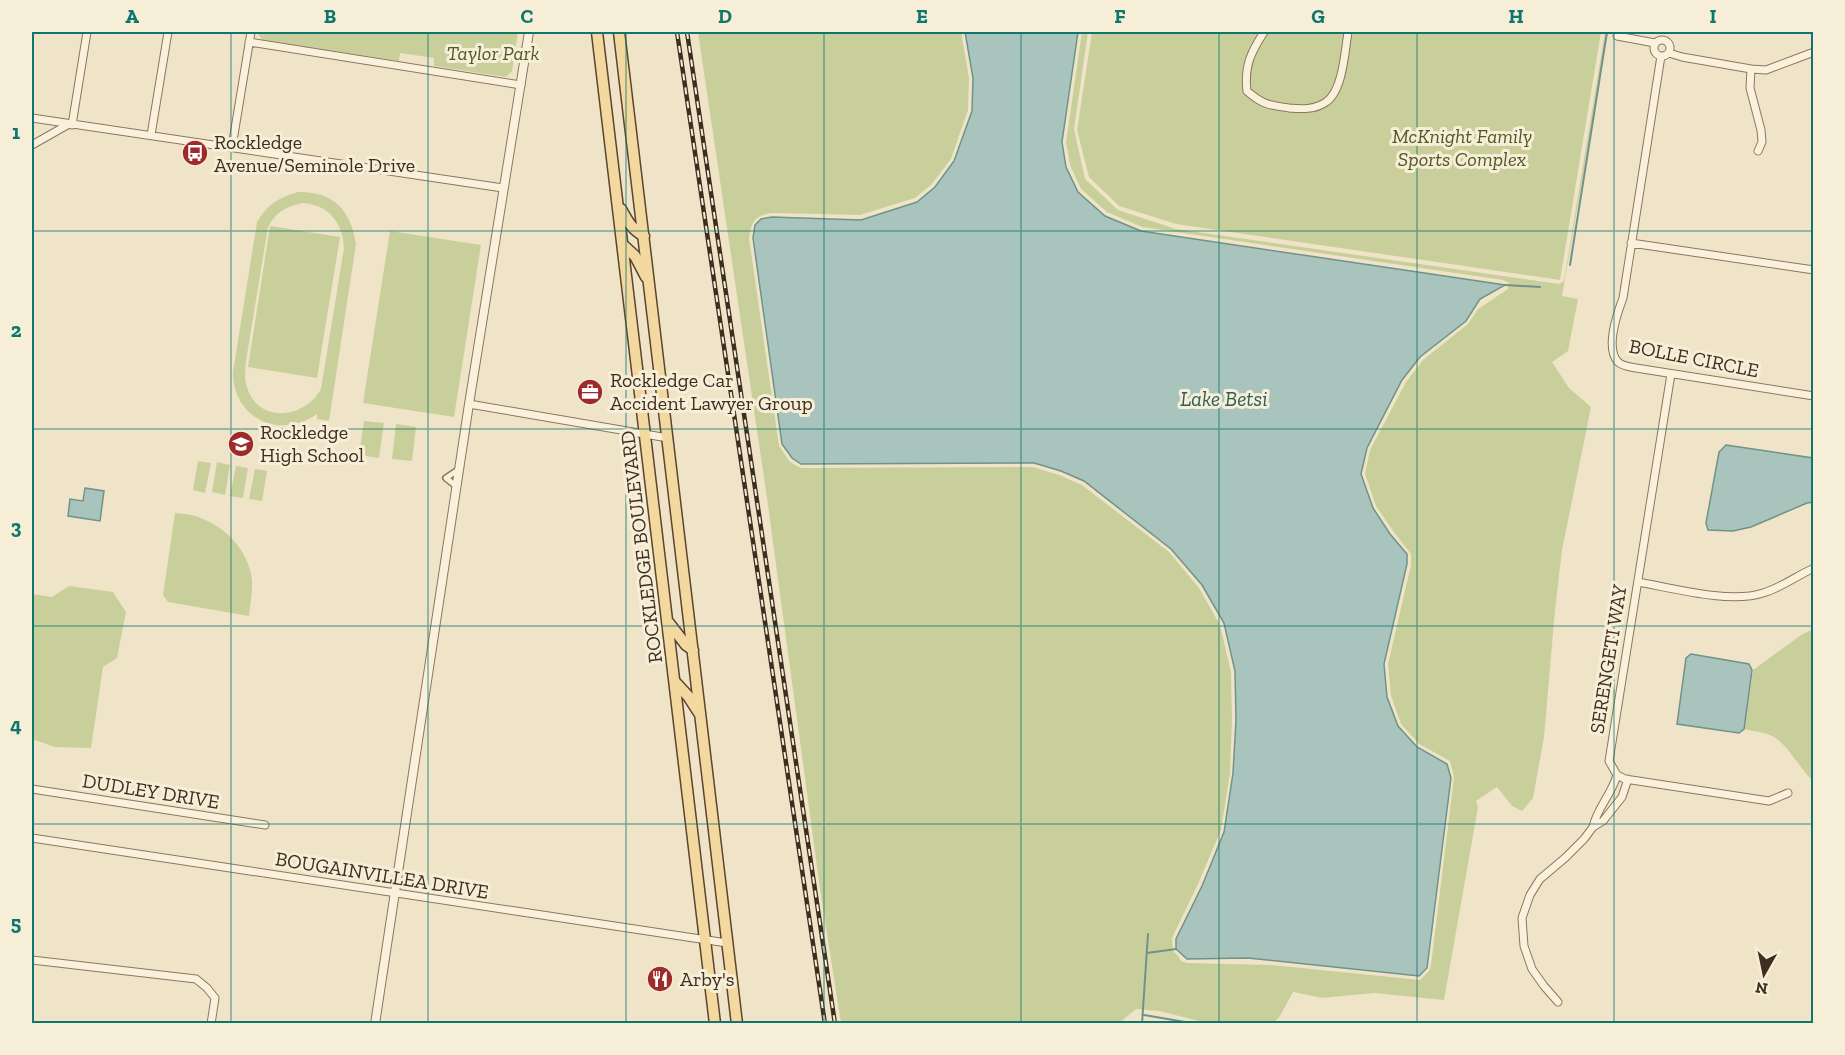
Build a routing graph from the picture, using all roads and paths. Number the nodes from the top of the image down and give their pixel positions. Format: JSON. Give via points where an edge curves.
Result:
{"nodes":[{"id":1,"x":87,"y":32,"type":"edge"},
{"id":2,"x":168,"y":32,"type":"edge"},
{"id":3,"x":251,"y":32,"type":"edge"},
{"id":4,"x":529,"y":32,"type":"edge"},
{"id":5,"x":597,"y":32,"type":"edge"},
{"id":6,"x":619,"y":32,"type":"edge"},
{"id":7,"x":1264,"y":32,"type":"edge"},
{"id":8,"x":1348,"y":32,"type":"edge"},
{"id":9,"x":1617,"y":36,"type":"dead end"},
{"id":10,"x":1664,"y":36,"type":"edge"},
{"id":11,"x":249,"y":42,"type":"junction"},
{"id":12,"x":1655,"y":43,"type":"junction"},
{"id":13,"x":1814,"y":52,"type":"edge"},
{"id":14,"x":1669,"y":53,"type":"junction"},
{"id":15,"x":1661,"y":56,"type":"junction"},
{"id":16,"x":1751,"y":69,"type":"junction"},
{"id":17,"x":521,"y":85,"type":"junction"},
{"id":18,"x":32,"y":118,"type":"edge"},
{"id":19,"x":71,"y":125,"type":"junction"},
{"id":20,"x":151,"y":135,"type":"junction"},
{"id":21,"x":32,"y":144,"type":"edge"},
{"id":22,"x":232,"y":147,"type":"junction"},
{"id":23,"x":1758,"y":151,"type":"dead end"},
{"id":24,"x":503,"y":188,"type":"junction"},
{"id":25,"x":618,"y":203,"type":"junction"},
{"id":26,"x":644,"y":236,"type":"junction"},
{"id":27,"x":1631,"y":243,"type":"junction"},
{"id":28,"x":623,"y":245,"type":"junction"},
{"id":29,"x":1814,"y":270,"type":"edge"},
{"id":30,"x":650,"y":285,"type":"junction"},
{"id":31,"x":1671,"y":374,"type":"junction"},
{"id":32,"x":1814,"y":396,"type":"edge"},
{"id":33,"x":469,"y":404,"type":"junction"},
{"id":34,"x":645,"y":434,"type":"junction"},
{"id":35,"x":668,"y":438,"type":"junction"},
{"id":36,"x":1814,"y":568,"type":"edge"},
{"id":37,"x":1638,"y":582,"type":"junction"},
{"id":38,"x":667,"y":620,"type":"junction"},
{"id":39,"x":693,"y":650,"type":"junction"},
{"id":40,"x":675,"y":682,"type":"junction"},
{"id":41,"x":701,"y":716,"type":"junction"},
{"id":42,"x":1617,"y":775,"type":"junction"},
{"id":43,"x":1628,"y":779,"type":"junction"},
{"id":44,"x":32,"y":789,"type":"edge"},
{"id":45,"x":1788,"y":793,"type":"dead end"},
{"id":46,"x":265,"y":825,"type":"dead end"},
{"id":47,"x":1593,"y":827,"type":"junction"},
{"id":48,"x":32,"y":837,"type":"edge"},
{"id":49,"x":395,"y":894,"type":"junction"},
{"id":50,"x":705,"y":940,"type":"junction"},
{"id":51,"x":727,"y":943,"type":"junction"},
{"id":52,"x":32,"y":960,"type":"edge"},
{"id":53,"x":1558,"y":1002,"type":"dead end"},
{"id":54,"x":211,"y":1023,"type":"edge"},
{"id":55,"x":375,"y":1023,"type":"edge"},
{"id":56,"x":715,"y":1023,"type":"edge"},
{"id":57,"x":737,"y":1023,"type":"edge"}],
"edges":[{"from":1,"to":19,"type":"street"},
{"from":2,"to":20,"type":"street"},
{"from":3,"to":11,"type":"street"},
{"from":4,"to":17,"type":"street"},
{"from":5,"to":25,"type":"main road","name":"ROCKLEDGE BOULEVARD"},
{"from":6,"to":26,"type":"main road","name":"ROCKLEDGE BOULEVARD"},
{"from":7,"to":8,"type":"street","via":[[1251,52],[1245,75],[1247,91],[1260,102],[1306,109],[1326,102],[1336,89]]},
{"from":9,"to":12,"type":"street"},
{"from":10,"to":12,"type":"street"},
{"from":10,"to":14,"type":"street"},
{"from":11,"to":17,"type":"street"},
{"from":11,"to":22,"type":"street"},
{"from":12,"to":15,"type":"street","via":[[1655,53]]},
{"from":13,"to":16,"type":"street","via":[[1766,70]]},
{"from":14,"to":15,"type":"street"},
{"from":14,"to":16,"type":"street"},
{"from":15,"to":27,"type":"street"},
{"from":16,"to":23,"type":"street","via":[[1750,88],[1761,130]]},
{"from":17,"to":24,"type":"street"},
{"from":18,"to":19,"type":"street"},
{"from":19,"to":20,"type":"street"},
{"from":19,"to":21,"type":"street"},
{"from":20,"to":22,"type":"street"},
{"from":22,"to":24,"type":"street"},
{"from":24,"to":33,"type":"street"},
{"from":25,"to":26,"type":"main road","via":[[630,225]]},
{"from":25,"to":28,"type":"main road","name":"ROCKLEDGE BOULEVARD"},
{"from":26,"to":30,"type":"main road","name":"ROCKLEDGE BOULEVARD"},
{"from":27,"to":29,"type":"street"},
{"from":27,"to":31,"type":"street","name":"BOLLE CIRCLE","via":[[1623,298],[1616,317],[1614,356],[1623,365]]},
{"from":28,"to":30,"type":"main road","via":[[635,256]]},
{"from":28,"to":34,"type":"main road","name":"ROCKLEDGE BOULEVARD"},
{"from":30,"to":35,"type":"main road","name":"ROCKLEDGE BOULEVARD"},
{"from":31,"to":32,"type":"street","name":"BOLLE CIRCLE"},
{"from":31,"to":37,"type":"street","name":"SERENGETI WAY"},
{"from":33,"to":34,"type":"street"},
{"from":33,"to":49,"type":"street"},
{"from":34,"to":35,"type":"street"},
{"from":34,"to":38,"type":"main road","name":"ROCKLEDGE BOULEVARD"},
{"from":35,"to":39,"type":"main road","name":"ROCKLEDGE BOULEVARD"},
{"from":36,"to":37,"type":"street","via":[[1764,593],[1747,597]]},
{"from":37,"to":42,"type":"street","name":"SERENGETI WAY","via":[[1609,761]]},
{"from":38,"to":39,"type":"main road"},
{"from":38,"to":40,"type":"main road","name":"ROCKLEDGE BOULEVARD"},
{"from":39,"to":41,"type":"main road","name":"ROCKLEDGE BOULEVARD"},
{"from":40,"to":41,"type":"main road"},
{"from":40,"to":50,"type":"main road","name":"ROCKLEDGE BOULEVARD"},
{"from":41,"to":51,"type":"main road","name":"ROCKLEDGE BOULEVARD"},
{"from":42,"to":43,"type":"street"},
{"from":42,"to":47,"type":"street"},
{"from":43,"to":45,"type":"street","via":[[1769,801]]},
{"from":43,"to":47,"type":"street","via":[[1612,811]]},
{"from":44,"to":46,"type":"street","name":"DUDLEY DRIVE"},
{"from":47,"to":53,"type":"street","via":[[1566,858],[1540,879],[1522,918],[1524,946],[1532,969]]},
{"from":48,"to":49,"type":"street","name":"BOUGAINVILLEA DRIVE"},
{"from":49,"to":50,"type":"street","name":"BOUGAINVILLEA DRIVE"},
{"from":49,"to":55,"type":"street"},
{"from":50,"to":51,"type":"street","name":"BOUGAINVILLEA DRIVE"},
{"from":50,"to":56,"type":"main road","name":"ROCKLEDGE BOULEVARD"},
{"from":51,"to":57,"type":"main road","name":"ROCKLEDGE BOULEVARD"},
{"from":52,"to":54,"type":"street","via":[[196,979],[215,998]]}]}
